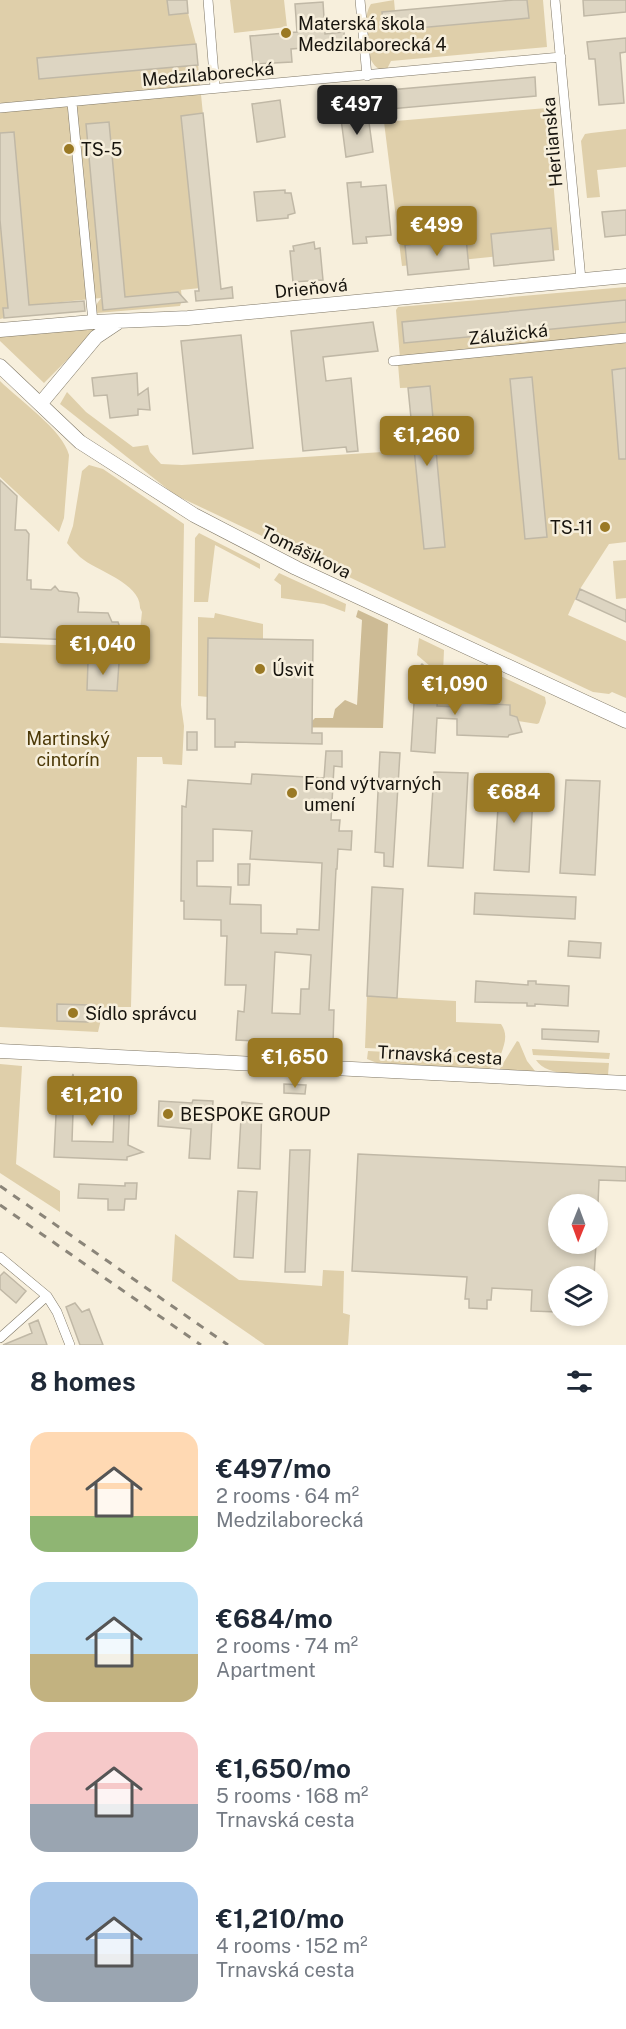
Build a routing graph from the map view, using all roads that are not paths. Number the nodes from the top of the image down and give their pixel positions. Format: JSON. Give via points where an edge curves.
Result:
{"nodes":[{"id":1,"x":208,"y":0,"type":"edge"},
{"id":2,"x":360,"y":0,"type":"edge"},
{"id":3,"x":555,"y":0,"type":"edge"},
{"id":4,"x":561,"y":57,"type":"junction"},
{"id":5,"x":367,"y":76,"type":"junction"},
{"id":6,"x":215,"y":88,"type":"junction"},
{"id":7,"x":72,"y":102,"type":"junction"},
{"id":8,"x":0,"y":108,"type":"edge"},
{"id":9,"x":626,"y":276,"type":"edge"},
{"id":10,"x":581,"y":280,"type":"junction"},
{"id":11,"x":93,"y":322,"type":"junction"},
{"id":12,"x":117,"y":323,"type":"junction"},
{"id":13,"x":0,"y":330,"type":"edge"},
{"id":14,"x":626,"y":338,"type":"edge"},
{"id":15,"x":393,"y":361,"type":"dead end"},
{"id":16,"x":0,"y":366,"type":"edge"},
{"id":17,"x":40,"y":403,"type":"junction"},
{"id":18,"x":626,"y":721,"type":"edge"},
{"id":19,"x":0,"y":1051,"type":"edge"},
{"id":20,"x":626,"y":1083,"type":"edge"},
{"id":21,"x":0,"y":1257,"type":"edge"},
{"id":22,"x":47,"y":1296,"type":"junction"},
{"id":23,"x":0,"y":1338,"type":"edge"},
{"id":24,"x":70,"y":1345,"type":"edge"}],
"edges":[{"from":1,"to":6,"type":"street"},
{"from":2,"to":5,"type":"street"},
{"from":3,"to":4,"type":"street","name":"Herlianska"},
{"from":4,"to":5,"type":"street","name":"Medzilaborecká"},
{"from":4,"to":10,"type":"street","name":"Herlianska"},
{"from":5,"to":6,"type":"street","name":"Medzilaborecká"},
{"from":6,"to":7,"type":"street","name":"Medzilaborecká"},
{"from":7,"to":8,"type":"street","name":"Medzilaborecká"},
{"from":7,"to":11,"type":"street"},
{"from":9,"to":10,"type":"main road","name":"Drieňová"},
{"from":10,"to":12,"type":"main road","name":"Drieňová"},
{"from":11,"to":12,"type":"main road","name":"Drieňová"},
{"from":11,"to":13,"type":"main road","name":"Drieňová"},
{"from":12,"to":17,"type":"main road","via":[[90,344]]},
{"from":14,"to":15,"type":"street","name":"Zálužická"},
{"from":16,"to":17,"type":"main road","name":"Tomášikova"},
{"from":17,"to":18,"type":"main road","name":"Tomášikova","via":[[80,442],[194,515],[296,568]]},
{"from":19,"to":20,"type":"main road","name":"Trnavská cesta"},
{"from":21,"to":22,"type":"street"},
{"from":22,"to":23,"type":"street"},
{"from":22,"to":24,"type":"street"}]}
